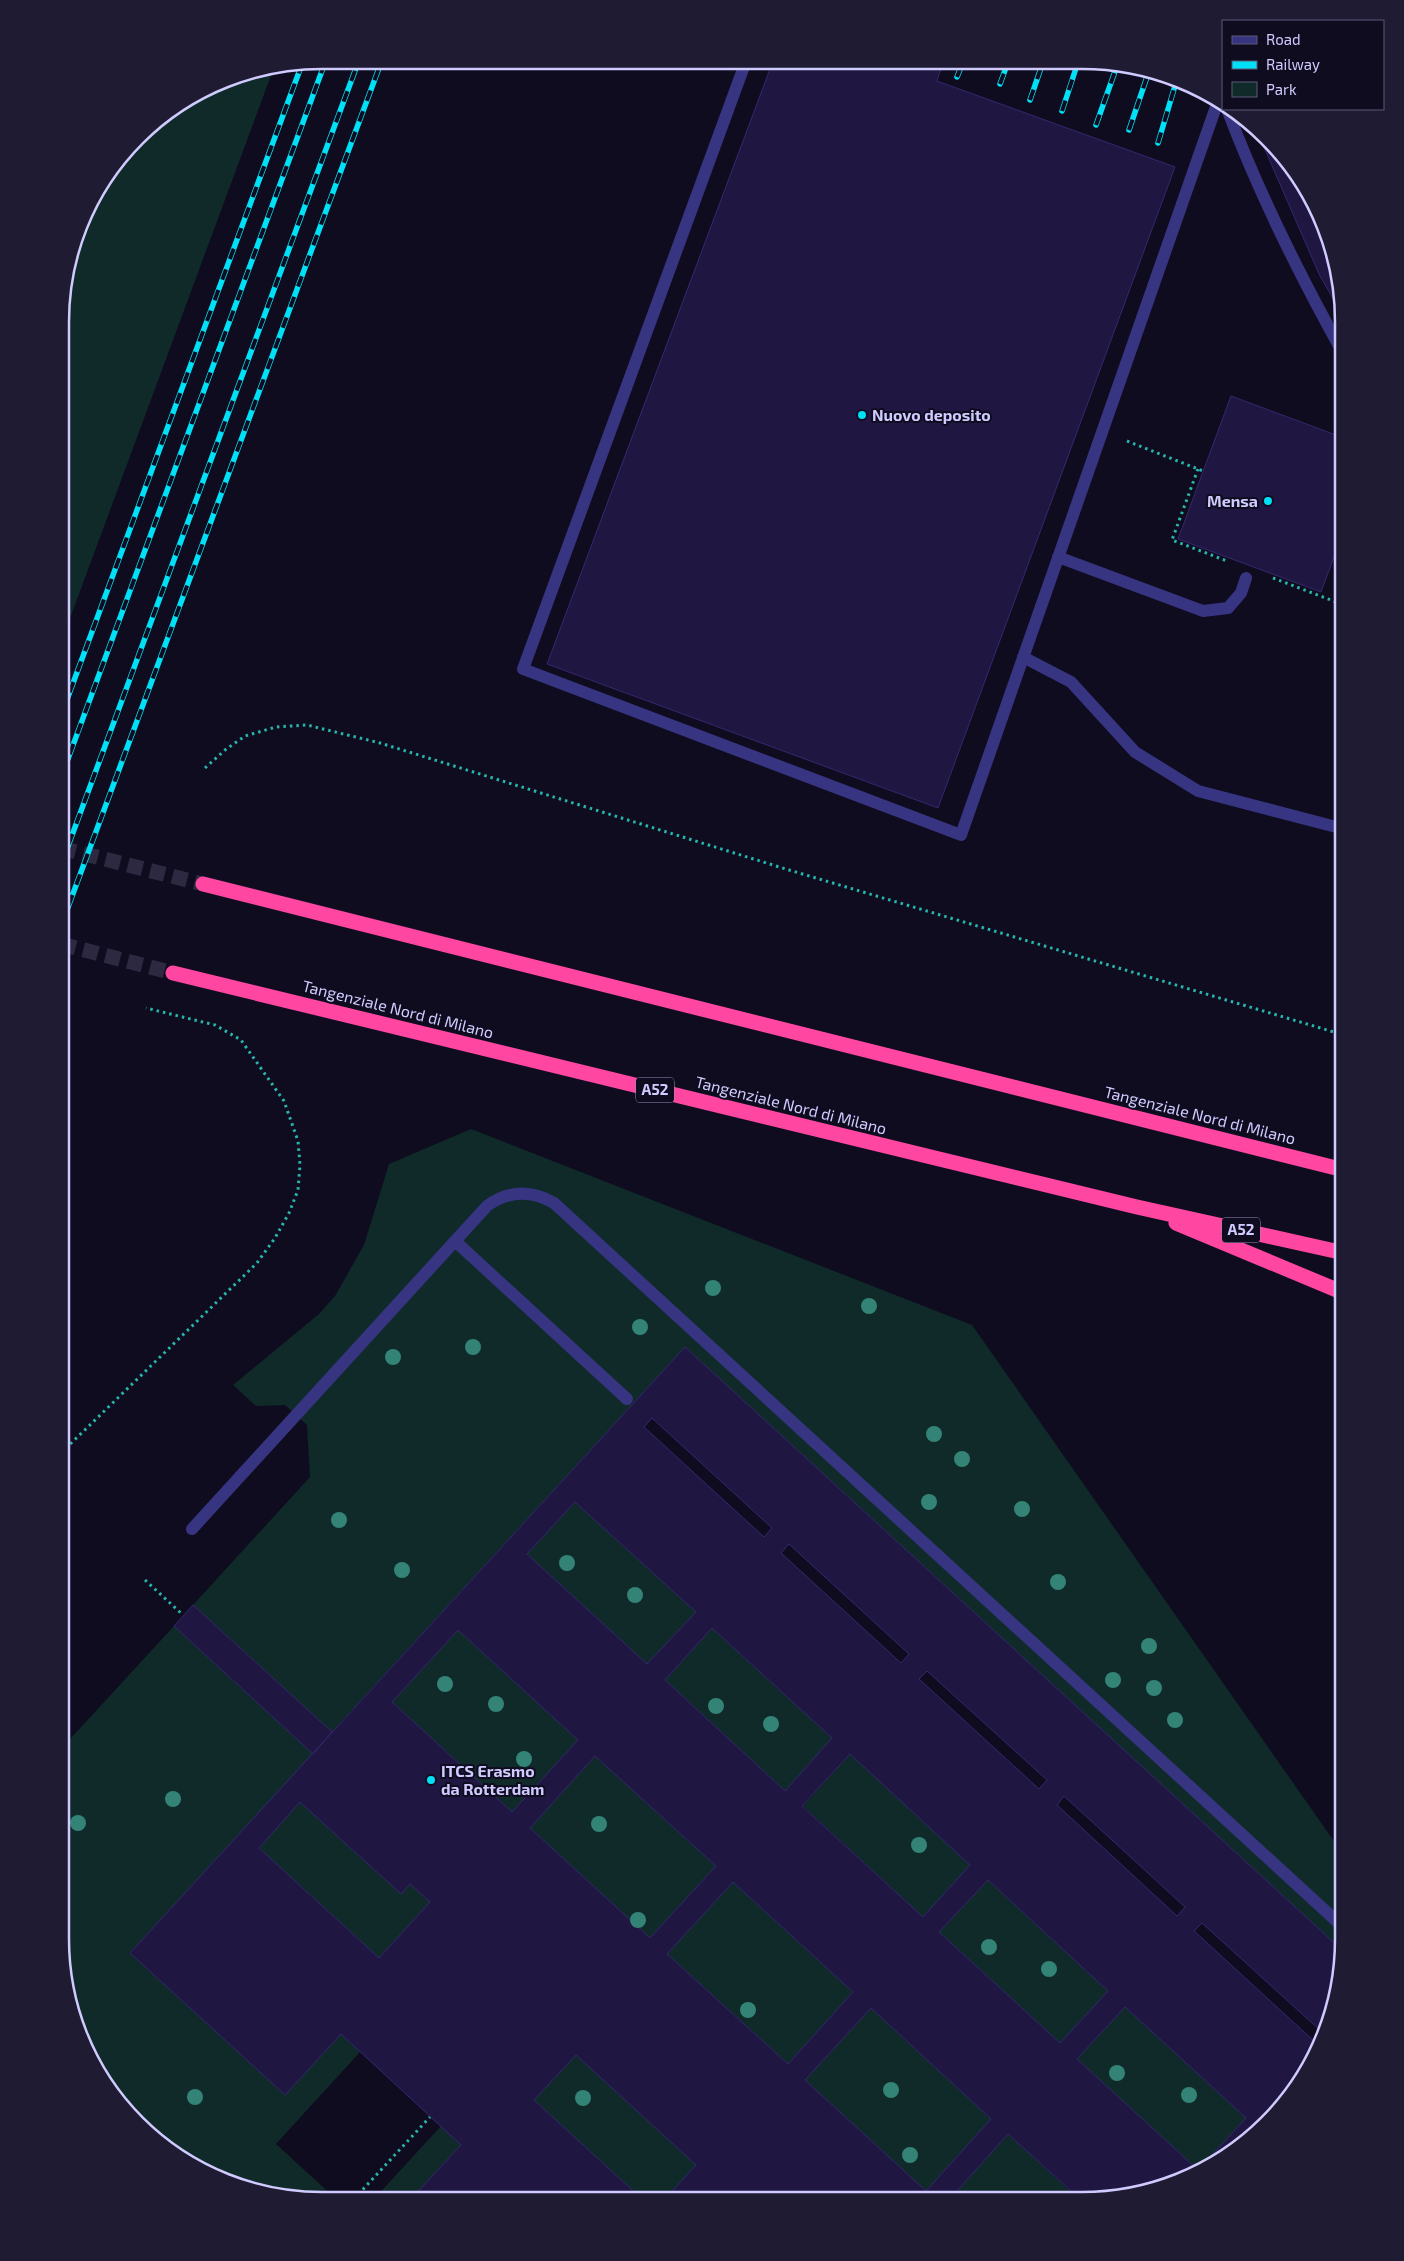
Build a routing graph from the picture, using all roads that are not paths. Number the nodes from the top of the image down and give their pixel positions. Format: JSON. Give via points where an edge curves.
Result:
{"nodes":[{"id":1,"x":743,"y":69,"type":"edge"},
{"id":2,"x":1216,"y":107,"type":"edge"},
{"id":3,"x":1230,"y":116,"type":"edge"},
{"id":4,"x":1335,"y":339,"type":"edge"},
{"id":5,"x":1058,"y":557,"type":"junction"},
{"id":6,"x":1246,"y":578,"type":"dead end"},
{"id":7,"x":1024,"y":656,"type":"junction"},
{"id":8,"x":1335,"y":828,"type":"edge"},
{"id":9,"x":203,"y":884,"type":"tunnel mouth"},
{"id":10,"x":173,"y":973,"type":"tunnel mouth"},
{"id":11,"x":1335,"y":1168,"type":"edge"},
{"id":12,"x":1138,"y":1207,"type":"junction"},
{"id":13,"x":455,"y":1241,"type":"junction"},
{"id":14,"x":1335,"y":1251,"type":"edge"},
{"id":15,"x":1335,"y":1289,"type":"edge"},
{"id":16,"x":627,"y":1399,"type":"dead end"},
{"id":17,"x":192,"y":1529,"type":"dead end"},
{"id":18,"x":1335,"y":1920,"type":"edge"}],
"edges":[{"from":1,"to":7,"type":"lane","via":[[523,669],[961,835]]},
{"from":2,"to":5,"type":"lane"},
{"from":3,"to":4,"type":"lane","via":[[1304,284]]},
{"from":5,"to":6,"type":"lane","via":[[1203,611],[1228,608],[1241,593]]},
{"from":5,"to":7,"type":"lane"},
{"from":7,"to":8,"type":"lane","via":[[1071,682],[1135,752],[1198,792]]},
{"from":9,"to":11,"type":"highway","name":"Tangenziale Nord di Milano"},
{"from":10,"to":12,"type":"highway","name":"Tangenziale Nord di Milano","number":"A52"},
{"from":12,"to":14,"type":"highway","name":"Tangenziale Nord di Milano","number":"A52"},
{"from":12,"to":15,"type":"highway"},
{"from":13,"to":16,"type":"lane"},
{"from":13,"to":17,"type":"lane"},
{"from":13,"to":18,"type":"lane","via":[[497,1199],[532,1194],[554,1203]]}]}
